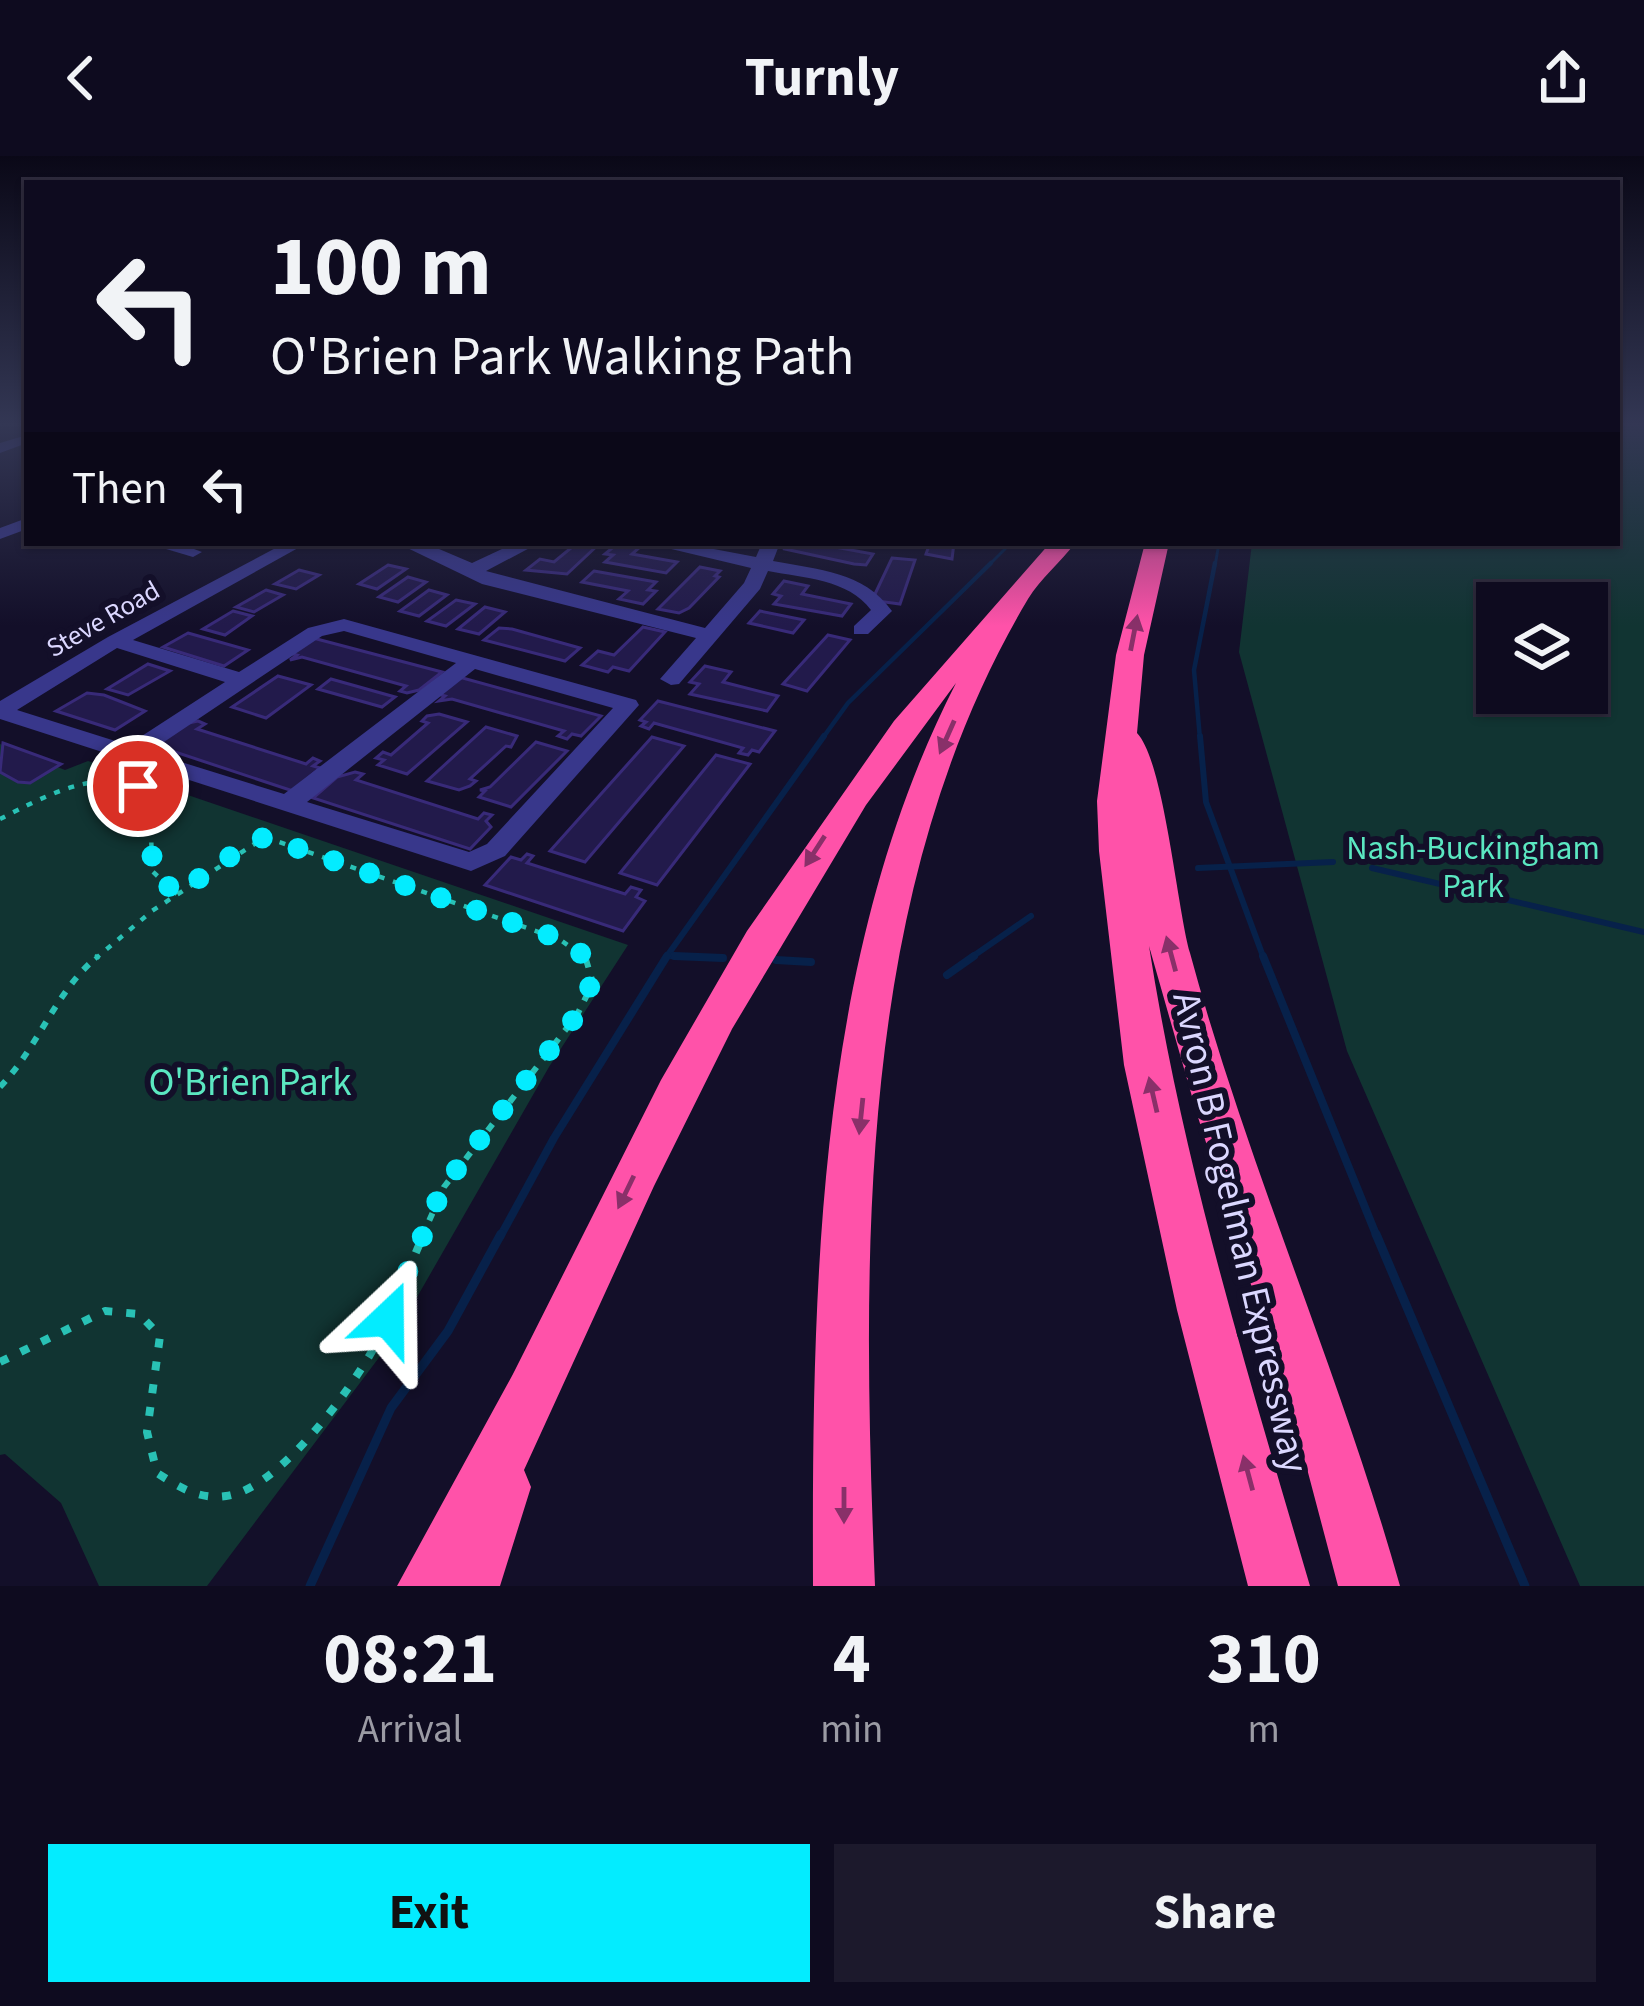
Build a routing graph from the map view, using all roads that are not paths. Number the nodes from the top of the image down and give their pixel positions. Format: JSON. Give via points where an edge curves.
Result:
{"nodes":[{"id":1,"x":168,"y":546,"type":"edge"},
{"id":2,"x":292,"y":546,"type":"edge"},
{"id":3,"x":413,"y":546,"type":"edge"},
{"id":4,"x":524,"y":546,"type":"edge"},
{"id":5,"x":670,"y":546,"type":"edge"},
{"id":6,"x":770,"y":546,"type":"edge"},
{"id":7,"x":1060,"y":546,"type":"edge"},
{"id":8,"x":1156,"y":546,"type":"edge"},
{"id":9,"x":193,"y":552,"type":"dead end"},
{"id":10,"x":761,"y":564,"type":"junction"},
{"id":11,"x":472,"y":570,"type":"junction"},
{"id":12,"x":1018,"y":595,"type":"junction"},
{"id":13,"x":861,"y":629,"type":"dead end"},
{"id":14,"x":710,"y":635,"type":"junction"},
{"id":15,"x":116,"y":641,"type":"junction"},
{"id":16,"x":472,"y":661,"type":"junction"},
{"id":17,"x":671,"y":679,"type":"dead end"},
{"id":18,"x":242,"y":680,"type":"junction"},
{"id":19,"x":0,"y":712,"type":"edge"},
{"id":20,"x":1124,"y":725,"type":"junction"},
{"id":21,"x":130,"y":754,"type":"junction"},
{"id":22,"x":288,"y":804,"type":"junction"},
{"id":23,"x":533,"y":1393,"type":"junction"},
{"id":24,"x":1339,"y":1463,"type":"junction"},
{"id":25,"x":428,"y":1586,"type":"edge"},
{"id":26,"x":469,"y":1586,"type":"edge"},
{"id":27,"x":844,"y":1586,"type":"edge"},
{"id":28,"x":1279,"y":1586,"type":"edge"},
{"id":29,"x":1369,"y":1586,"type":"edge"},
{"id":30,"x":1389,"y":1586,"type":"edge"}],
"edges":[{"from":1,"to":9,"type":"street"},
{"from":2,"to":15,"type":"street","name":"Steve Road"},
{"from":3,"to":11,"type":"street"},
{"from":4,"to":11,"type":"street"},
{"from":5,"to":10,"type":"street"},
{"from":6,"to":10,"type":"street"},
{"from":7,"to":12,"type":"highway"},
{"from":20,"to":8,"type":"highway","name":"Avron B Fogelman Expressway","one_way":true,"via":[[1136,622]]},
{"from":10,"to":13,"type":"street","via":[[847,581],[870,595],[882,610]]},
{"from":10,"to":14,"type":"street"},
{"from":11,"to":14,"type":"street"},
{"from":12,"to":23,"type":"highway","one_way":true,"via":[[946,671],[797,878],[671,1103]]},
{"from":12,"to":27,"type":"highway","one_way":true,"via":[[924,792],[881,955],[848,1261]]},
{"from":14,"to":17,"type":"street"},
{"from":15,"to":18,"type":"street"},
{"from":15,"to":19,"type":"street","name":"Steve Road"},
{"from":16,"to":18,"type":"street","via":[[344,626],[315,632]]},
{"from":16,"to":22,"type":"street"},
{"from":16,"to":22,"type":"street","via":[[628,705],[496,850],[471,862]]},
{"from":18,"to":21,"type":"street"},
{"from":19,"to":21,"type":"street"},
{"from":24,"to":20,"type":"highway","one_way":true,"via":[[1177,976]]},
{"from":28,"to":20,"type":"highway","name":"Avron B Fogelman Expressway","one_way":true,"via":[[1146,1065],[1117,850]]},
{"from":21,"to":22,"type":"street"},
{"from":23,"to":25,"type":"highway"},
{"from":23,"to":26,"type":"highway"},
{"from":24,"to":29,"type":"highway"},
{"from":24,"to":30,"type":"highway"}]}
